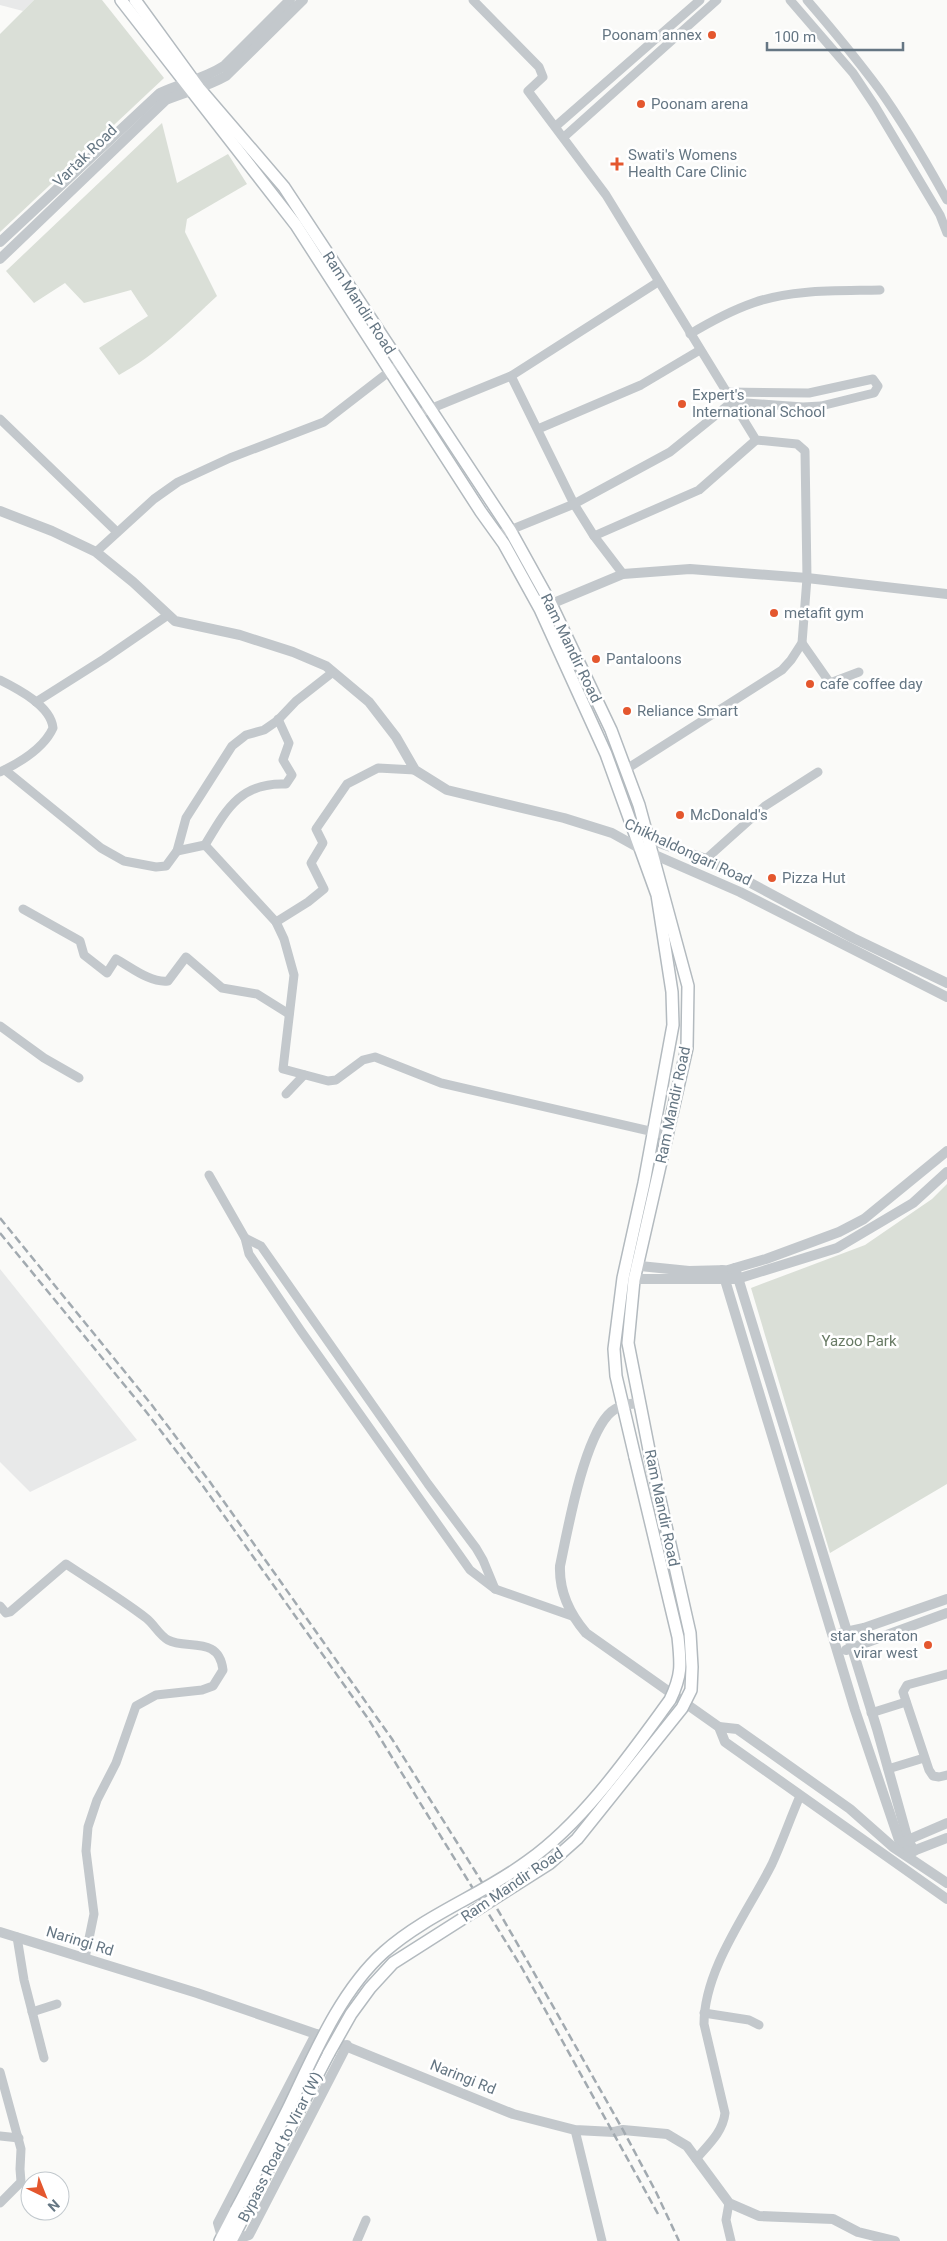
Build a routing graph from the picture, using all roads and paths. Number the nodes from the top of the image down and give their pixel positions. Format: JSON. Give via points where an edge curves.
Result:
{"nodes":[{"id":1,"x":121,"y":0,"type":"edge"},
{"id":2,"x":135,"y":0,"type":"edge"},
{"id":3,"x":290,"y":0,"type":"edge"},
{"id":4,"x":303,"y":0,"type":"edge"},
{"id":5,"x":700,"y":0,"type":"edge"},
{"id":6,"x":717,"y":0,"type":"edge"},
{"id":7,"x":790,"y":0,"type":"edge"},
{"id":8,"x":807,"y":0,"type":"edge"},
{"id":9,"x":478,"y":2,"type":"edge"},
{"id":10,"x":192,"y":85,"type":"junction"},
{"id":11,"x":893,"y":111,"type":"junction"},
{"id":12,"x":882,"y":118,"type":"junction"},
{"id":13,"x":556,"y":126,"type":"junction"},
{"id":14,"x":564,"y":137,"type":"junction"},
{"id":15,"x":927,"y":165,"type":"junction"},
{"id":16,"x":915,"y":173,"type":"junction"},
{"id":17,"x":947,"y":200,"type":"edge"},
{"id":18,"x":947,"y":233,"type":"edge"},
{"id":19,"x":0,"y":242,"type":"edge"},
{"id":20,"x":0,"y":258,"type":"edge"},
{"id":21,"x":658,"y":282,"type":"junction"},
{"id":22,"x":880,"y":290,"type":"dead end"},
{"id":23,"x":690,"y":334,"type":"junction"},
{"id":24,"x":700,"y":350,"type":"junction"},
{"id":25,"x":394,"y":367,"type":"junction"},
{"id":26,"x":512,"y":376,"type":"junction"},
{"id":27,"x":846,"y":385,"type":"junction"},
{"id":28,"x":726,"y":392,"type":"junction"},
{"id":29,"x":851,"y":399,"type":"junction"},
{"id":30,"x":732,"y":402,"type":"junction"},
{"id":31,"x":429,"y":408,"type":"junction"},
{"id":32,"x":419,"y":415,"type":"junction"},
{"id":33,"x":0,"y":419,"type":"edge"},
{"id":34,"x":538,"y":429,"type":"junction"},
{"id":35,"x":756,"y":440,"type":"junction"},
{"id":36,"x":574,"y":504,"type":"junction"},
{"id":37,"x":0,"y":511,"type":"edge"},
{"id":38,"x":510,"y":530,"type":"junction"},
{"id":39,"x":116,"y":532,"type":"junction"},
{"id":40,"x":498,"y":535,"type":"junction"},
{"id":41,"x":594,"y":536,"type":"junction"},
{"id":42,"x":96,"y":552,"type":"junction"},
{"id":43,"x":623,"y":574,"type":"junction"},
{"id":44,"x":807,"y":578,"type":"junction"},
{"id":45,"x":947,"y":594,"type":"edge"},
{"id":46,"x":551,"y":604,"type":"junction"},
{"id":47,"x":168,"y":615,"type":"junction"},
{"id":48,"x":802,"y":643,"type":"junction"},
{"id":49,"x":333,"y":672,"type":"junction"},
{"id":50,"x":858,"y":672,"type":"dead end"},
{"id":51,"x":0,"y":680,"type":"edge"},
{"id":52,"x":36,"y":702,"type":"junction"},
{"id":53,"x":278,"y":719,"type":"junction"},
{"id":54,"x":416,"y":770,"type":"junction"},
{"id":55,"x":625,"y":770,"type":"junction"},
{"id":56,"x":3,"y":771,"type":"edge"},
{"id":57,"x":818,"y":772,"type":"dead end"},
{"id":58,"x":612,"y":833,"type":"junction"},
{"id":59,"x":634,"y":835,"type":"junction"},
{"id":60,"x":649,"y":840,"type":"junction"},
{"id":61,"x":205,"y":845,"type":"junction"},
{"id":62,"x":639,"y":848,"type":"junction"},
{"id":63,"x":177,"y":851,"type":"junction"},
{"id":64,"x":653,"y":854,"type":"junction"},
{"id":65,"x":706,"y":859,"type":"junction"},
{"id":66,"x":23,"y":908,"type":"dead end"},
{"id":67,"x":276,"y":922,"type":"junction"},
{"id":68,"x":947,"y":983,"type":"edge"},
{"id":69,"x":947,"y":997,"type":"edge"},
{"id":70,"x":289,"y":1014,"type":"junction"},
{"id":71,"x":0,"y":1026,"type":"edge"},
{"id":72,"x":304,"y":1075,"type":"junction"},
{"id":73,"x":79,"y":1078,"type":"dead end"},
{"id":74,"x":286,"y":1094,"type":"dead end"},
{"id":75,"x":653,"y":1132,"type":"junction"},
{"id":76,"x":667,"y":1135,"type":"junction"},
{"id":77,"x":947,"y":1151,"type":"edge"},
{"id":78,"x":947,"y":1172,"type":"edge"},
{"id":79,"x":209,"y":1175,"type":"dead end"},
{"id":80,"x":245,"y":1238,"type":"junction"},
{"id":81,"x":632,"y":1265,"type":"junction"},
{"id":82,"x":735,"y":1268,"type":"junction"},
{"id":83,"x":723,"y":1275,"type":"junction"},
{"id":84,"x":629,"y":1279,"type":"junction"},
{"id":85,"x":737,"y":1279,"type":"junction"},
{"id":86,"x":356,"y":1382,"type":"junction"},
{"id":87,"x":344,"y":1391,"type":"junction"},
{"id":88,"x":639,"y":1403,"type":"junction"},
{"id":89,"x":623,"y":1404,"type":"junction"},
{"id":90,"x":495,"y":1589,"type":"junction"},
{"id":91,"x":947,"y":1599,"type":"edge"},
{"id":92,"x":0,"y":1606,"type":"edge"},
{"id":93,"x":947,"y":1613,"type":"edge"},
{"id":94,"x":572,"y":1616,"type":"junction"},
{"id":95,"x":847,"y":1632,"type":"junction"},
{"id":96,"x":833,"y":1635,"type":"junction"},
{"id":97,"x":851,"y":1648,"type":"junction"},
{"id":98,"x":839,"y":1654,"type":"junction"},
{"id":99,"x":947,"y":1674,"type":"edge"},
{"id":100,"x":906,"y":1702,"type":"junction"},
{"id":101,"x":872,"y":1713,"type":"junction"},
{"id":102,"x":719,"y":1727,"type":"junction"},
{"id":103,"x":924,"y":1758,"type":"junction"},
{"id":104,"x":888,"y":1769,"type":"junction"},
{"id":105,"x":947,"y":1776,"type":"edge"},
{"id":106,"x":800,"y":1796,"type":"junction"},
{"id":107,"x":947,"y":1823,"type":"edge"},
{"id":108,"x":947,"y":1838,"type":"edge"},
{"id":109,"x":900,"y":1843,"type":"junction"},
{"id":110,"x":879,"y":1852,"type":"junction"},
{"id":111,"x":909,"y":1853,"type":"junction"},
{"id":112,"x":892,"y":1861,"type":"junction"},
{"id":113,"x":947,"y":1883,"type":"edge"},
{"id":114,"x":947,"y":1899,"type":"edge"},
{"id":115,"x":0,"y":1932,"type":"edge"},
{"id":116,"x":17,"y":1937,"type":"junction"},
{"id":117,"x":86,"y":1958,"type":"junction"},
{"id":118,"x":57,"y":2004,"type":"dead end"},
{"id":119,"x":32,"y":2012,"type":"junction"},
{"id":120,"x":704,"y":2013,"type":"junction"},
{"id":121,"x":759,"y":2025,"type":"dead end"},
{"id":122,"x":316,"y":2034,"type":"junction"},
{"id":123,"x":347,"y":2045,"type":"junction"},
{"id":124,"x":329,"y":2053,"type":"joint"},
{"id":125,"x":44,"y":2058,"type":"dead end"},
{"id":126,"x":0,"y":2072,"type":"edge"},
{"id":127,"x":575,"y":2130,"type":"junction"},
{"id":128,"x":0,"y":2136,"type":"edge"},
{"id":129,"x":18,"y":2138,"type":"junction"},
{"id":130,"x":696,"y":2159,"type":"junction"},
{"id":131,"x":0,"y":2203,"type":"edge"},
{"id":132,"x":729,"y":2203,"type":"junction"},
{"id":133,"x":241,"y":2212,"type":"junction"},
{"id":134,"x":366,"y":2220,"type":"dead end"},
{"id":135,"x":226,"y":2240,"type":"edge"},
{"id":136,"x":357,"y":2241,"type":"edge"},
{"id":137,"x":602,"y":2241,"type":"edge"},
{"id":138,"x":732,"y":2241,"type":"edge"},
{"id":139,"x":895,"y":2241,"type":"edge"}],
"edges":[{"from":1,"to":10,"type":"main road"},
{"from":2,"to":10,"type":"main road"},
{"from":3,"to":10,"type":"street","via":[[224,66]]},
{"from":4,"to":10,"type":"street","via":[[226,76]]},
{"from":5,"to":13,"type":"street"},
{"from":6,"to":14,"type":"street"},
{"from":7,"to":12,"type":"street","via":[[853,73]]},
{"from":8,"to":11,"type":"street","via":[[846,45]]},
{"from":9,"to":13,"type":"street","via":[[539,67],[543,77],[528,91]]},
{"from":10,"to":19,"type":"street","name":"Vartak Road","via":[[160,93]]},
{"from":10,"to":20,"type":"street","name":"Vartak Road","via":[[166,100]]},
{"from":10,"to":25,"type":"main road"},
{"from":11,"to":12,"type":"street"},
{"from":11,"to":15,"type":"street"},
{"from":12,"to":16,"type":"street"},
{"from":13,"to":14,"type":"street"},
{"from":14,"to":21,"type":"street","via":[[606,196]]},
{"from":15,"to":16,"type":"street"},
{"from":15,"to":17,"type":"street"},
{"from":16,"to":18,"type":"street"},
{"from":21,"to":23,"type":"street"},
{"from":21,"to":26,"type":"street"},
{"from":22,"to":23,"type":"street","via":[[799,294],[754,303],[719,317]]},
{"from":23,"to":24,"type":"street"},
{"from":24,"to":28,"type":"street"},
{"from":24,"to":34,"type":"street","via":[[642,384]]},
{"from":25,"to":31,"type":"main road","name":"Ram Mandir Road"},
{"from":25,"to":32,"type":"main road"},
{"from":25,"to":39,"type":"street","via":[[324,422],[178,482]]},
{"from":26,"to":31,"type":"street"},
{"from":26,"to":34,"type":"street"},
{"from":27,"to":28,"type":"street","via":[[809,393]]},
{"from":27,"to":29,"type":"street"},
{"from":27,"to":29,"type":"street","via":[[868,380],[877,382],[874,393]]},
{"from":28,"to":30,"type":"street"},
{"from":29,"to":30,"type":"street","via":[[804,407]]},
{"from":30,"to":35,"type":"street"},
{"from":30,"to":36,"type":"street","via":[[670,452]]},
{"from":31,"to":32,"type":"street"},
{"from":31,"to":38,"type":"main road","name":"Ram Mandir Road"},
{"from":32,"to":40,"type":"main road"},
{"from":33,"to":39,"type":"street"},
{"from":34,"to":36,"type":"street"},
{"from":35,"to":41,"type":"street","via":[[698,490]]},
{"from":35,"to":44,"type":"street","via":[[797,444],[805,451]]},
{"from":36,"to":38,"type":"street"},
{"from":36,"to":41,"type":"street"},
{"from":37,"to":42,"type":"street"},
{"from":38,"to":40,"type":"street"},
{"from":38,"to":46,"type":"main road","name":"Ram Mandir Road"},
{"from":39,"to":42,"type":"street"},
{"from":40,"to":59,"type":"main road","via":[[540,609],[606,754]]},
{"from":41,"to":43,"type":"street"},
{"from":42,"to":47,"type":"street"},
{"from":43,"to":44,"type":"street","via":[[690,569]]},
{"from":43,"to":46,"type":"street"},
{"from":44,"to":45,"type":"street"},
{"from":44,"to":48,"type":"street"},
{"from":46,"to":55,"type":"main road","name":"Ram Mandir Road","via":[[611,730]]},
{"from":47,"to":49,"type":"street","via":[[182,624],[240,636],[293,652]]},
{"from":47,"to":52,"type":"street"},
{"from":48,"to":50,"type":"street","via":[[830,683]]},
{"from":48,"to":55,"type":"street","via":[[782,670]]},
{"from":49,"to":53,"type":"street"},
{"from":49,"to":54,"type":"street","via":[[369,702]]},
{"from":51,"to":52,"type":"street","via":[[25,692]]},
{"from":52,"to":56,"type":"street","via":[[52,721],[50,735],[19,762]]},
{"from":53,"to":61,"type":"street","via":[[289,743],[282,760],[292,775],[286,784],[268,784],[252,789],[226,810]]},
{"from":53,"to":63,"type":"street","via":[[232,746],[186,818]]},
{"from":54,"to":58,"type":"street","via":[[447,790]]},
{"from":54,"to":67,"type":"street","via":[[378,768],[347,784],[316,829],[323,843],[311,863],[324,889]]},
{"from":55,"to":60,"type":"main road","name":"Ram Mandir Road"},
{"from":56,"to":63,"type":"street","via":[[101,848],[124,861],[166,866]]},
{"from":57,"to":65,"type":"street","via":[[765,806]]},
{"from":58,"to":59,"type":"street","name":"Chikhaldongari Road"},
{"from":58,"to":62,"type":"street","name":"Chikhaldongari Road"},
{"from":59,"to":60,"type":"street","name":"Chikhaldongari Road"},
{"from":59,"to":62,"type":"main road"},
{"from":60,"to":64,"type":"main road","name":"Ram Mandir Road"},
{"from":60,"to":65,"type":"street","name":"Chikhaldongari Road"},
{"from":61,"to":63,"type":"street"},
{"from":61,"to":67,"type":"street"},
{"from":62,"to":64,"type":"street","name":"Chikhaldongari Road"},
{"from":62,"to":75,"type":"main road","via":[[657,895],[672,992],[672,1025]]},
{"from":64,"to":69,"type":"street","name":"Chikhaldongari Road","via":[[748,896]]},
{"from":64,"to":76,"type":"main road","name":"Ram Mandir Road","via":[[688,986],[687,1048]]},
{"from":65,"to":68,"type":"street","name":"Chikhaldongari Road","via":[[853,938]]},
{"from":66,"to":70,"type":"street","via":[[80,941],[84,956],[107,973],[116,959],[149,977],[168,982],[186,958],[222,988],[257,994]]},
{"from":67,"to":70,"type":"street","via":[[294,975]]},
{"from":70,"to":72,"type":"street","via":[[283,1069]]},
{"from":71,"to":73,"type":"street","via":[[44,1058]]},
{"from":72,"to":74,"type":"street"},
{"from":72,"to":75,"type":"street","via":[[336,1080],[363,1060],[375,1057],[442,1083]]},
{"from":75,"to":76,"type":"street"},
{"from":75,"to":81,"type":"main road"},
{"from":76,"to":81,"type":"main road","name":"Ram Mandir Road"},
{"from":77,"to":82,"type":"street","via":[[864,1219],[839,1232]]},
{"from":78,"to":85,"type":"street","via":[[913,1203],[837,1248]]},
{"from":79,"to":80,"type":"street"},
{"from":80,"to":86,"type":"street","via":[[261,1246]]},
{"from":80,"to":87,"type":"street","via":[[249,1254]]},
{"from":81,"to":83,"type":"street"},
{"from":81,"to":84,"type":"main road"},
{"from":82,"to":83,"type":"street"},
{"from":82,"to":85,"type":"street"},
{"from":83,"to":84,"type":"street"},
{"from":83,"to":85,"type":"street"},
{"from":83,"to":96,"type":"street"},
{"from":84,"to":88,"type":"main road","name":"Ram Mandir Road","via":[[628,1343]]},
{"from":84,"to":89,"type":"main road","via":[[614,1349]]},
{"from":85,"to":95,"type":"street"},
{"from":86,"to":87,"type":"street"},
{"from":86,"to":90,"type":"street","via":[[476,1548]]},
{"from":87,"to":90,"type":"street","via":[[470,1570]]},
{"from":88,"to":89,"type":"street"},
{"from":88,"to":124,"type":"main road","name":"Ram Mandir Road","bridge":true,"via":[[690,1633],[691,1690],[682,1708],[577,1839],[550,1863],[393,1963],[351,2014]]},
{"from":89,"to":94,"type":"street","via":[[608,1414],[597,1431],[569,1524],[560,1566],[560,1583]]},
{"from":89,"to":133,"type":"main road","bridge":true,"via":[[678,1637],[681,1664],[670,1700],[578,1818],[558,1838],[526,1863],[419,1926],[383,1952],[365,1972],[340,2006]]},
{"from":90,"to":94,"type":"street"},
{"from":91,"to":95,"type":"street"},
{"from":92,"to":117,"type":"street","via":[[6,1613],[10,1612],[66,1564],[148,1619],[168,1640],[201,1644],[222,1662],[223,1670],[213,1686],[156,1695],[136,1706],[88,1827],[86,1851],[94,1914]]},
{"from":93,"to":97,"type":"street"},
{"from":94,"to":102,"type":"street","via":[[586,1632]]},
{"from":95,"to":96,"type":"street"},
{"from":95,"to":97,"type":"street"},
{"from":96,"to":98,"type":"street"},
{"from":97,"to":98,"type":"street"},
{"from":97,"to":101,"type":"street"},
{"from":98,"to":109,"type":"street"},
{"from":99,"to":100,"type":"street","via":[[907,1685],[903,1692]]},
{"from":100,"to":101,"type":"street"},
{"from":100,"to":103,"type":"street"},
{"from":101,"to":104,"type":"street"},
{"from":102,"to":106,"type":"street","via":[[725,1742]]},
{"from":102,"to":109,"type":"street","via":[[737,1729]]},
{"from":103,"to":104,"type":"street"},
{"from":103,"to":105,"type":"street","via":[[933,1776]]},
{"from":104,"to":109,"type":"street"},
{"from":106,"to":110,"type":"street"},
{"from":106,"to":120,"type":"street","via":[[772,1863],[713,1978]]},
{"from":107,"to":109,"type":"street"},
{"from":108,"to":111,"type":"street"},
{"from":109,"to":110,"type":"street"},
{"from":109,"to":111,"type":"street"},
{"from":109,"to":111,"type":"street"},
{"from":110,"to":112,"type":"street"},
{"from":111,"to":112,"type":"street"},
{"from":111,"to":113,"type":"street"},
{"from":112,"to":114,"type":"street"},
{"from":115,"to":116,"type":"street","name":"Naringi Rd"},
{"from":116,"to":117,"type":"street","name":"Naringi Rd"},
{"from":116,"to":119,"type":"street"},
{"from":117,"to":122,"type":"street","name":"Naringi Rd"},
{"from":118,"to":119,"type":"street"},
{"from":119,"to":125,"type":"street"},
{"from":120,"to":121,"type":"street","via":[[748,2020]]},
{"from":120,"to":130,"type":"street","via":[[706,2036],[725,2113],[720,2132]]},
{"from":122,"to":123,"type":"street","name":"Naringi Rd"},
{"from":122,"to":135,"type":"street","via":[[218,2223]]},
{"from":123,"to":127,"type":"street","name":"Naringi Rd","via":[[513,2114]]},
{"from":123,"to":135,"type":"street","via":[[248,2235]]},
{"from":124,"to":133,"type":"main road","name":"Bypass Road to Virar (W)"},
{"from":126,"to":129,"type":"street"},
{"from":127,"to":130,"type":"street","name":"Naringi Rd","via":[[667,2134],[687,2146]]},
{"from":127,"to":137,"type":"street"},
{"from":128,"to":129,"type":"street"},
{"from":129,"to":131,"type":"street","via":[[22,2148],[21,2182]]},
{"from":130,"to":132,"type":"street","name":"Naringi Rd"},
{"from":132,"to":138,"type":"street","via":[[726,2220]]},
{"from":132,"to":139,"type":"street","name":"Naringi Rd","via":[[759,2216],[833,2219],[858,2232]]},
{"from":133,"to":135,"type":"main road"},
{"from":134,"to":136,"type":"street"}]}
